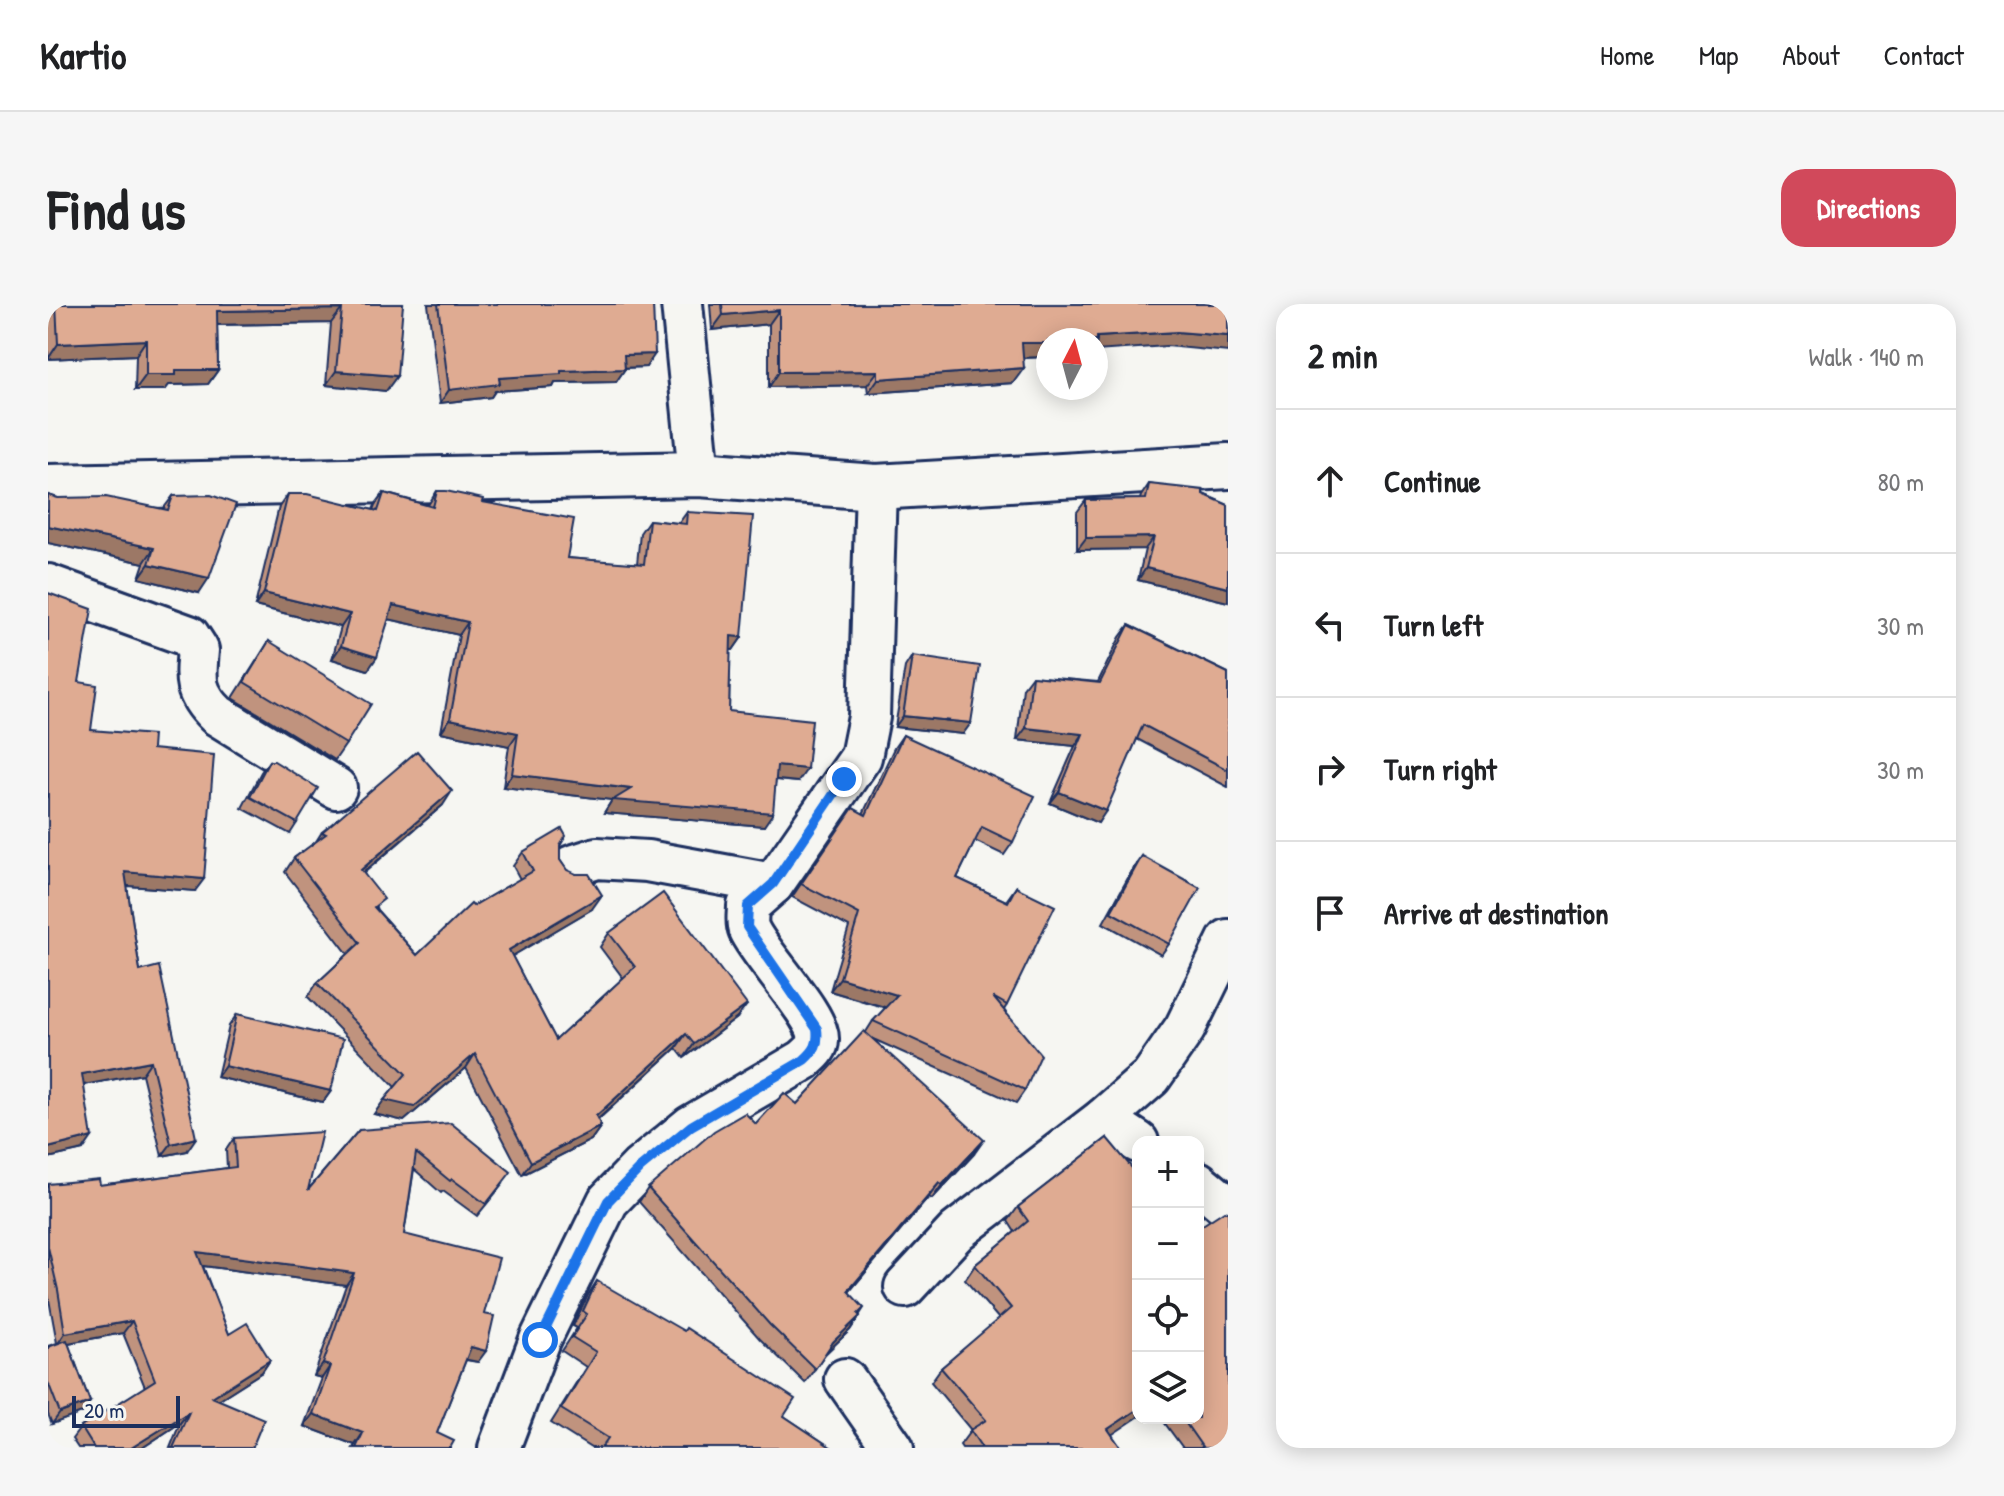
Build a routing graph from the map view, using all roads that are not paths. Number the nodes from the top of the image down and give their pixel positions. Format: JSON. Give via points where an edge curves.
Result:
{"nodes":[{"id":1,"x":682,"y":304,"type":"edge"},
{"id":2,"x":1228,"y":466,"type":"edge"},
{"id":3,"x":699,"y":474,"type":"junction"},
{"id":4,"x":48,"y":487,"type":"edge"},
{"id":5,"x":876,"y":487,"type":"junction"},
{"id":6,"x":48,"y":585,"type":"edge"},
{"id":7,"x":336,"y":788,"type":"dead end"},
{"id":8,"x":572,"y":866,"type":"dead end"},
{"id":9,"x":773,"y":884,"type":"junction"},
{"id":10,"x":1228,"y":940,"type":"edge"},
{"id":11,"x":1103,"y":1119,"type":"junction"},
{"id":12,"x":1132,"y":1138,"type":"edge"},
{"id":13,"x":1204,"y":1187,"type":"edge"},
{"id":14,"x":1228,"y":1207,"type":"edge"},
{"id":15,"x":905,"y":1287,"type":"dead end"},
{"id":16,"x":845,"y":1379,"type":"dead end"},
{"id":17,"x":499,"y":1448,"type":"edge"},
{"id":18,"x":893,"y":1448,"type":"edge"}],
"edges":[{"from":1,"to":3,"type":"street"},
{"from":2,"to":5,"type":"street"},
{"from":3,"to":4,"type":"street"},
{"from":3,"to":5,"type":"street"},
{"from":5,"to":9,"type":"street","via":[[869,717],[861,757]]},
{"from":6,"to":7,"type":"street","via":[[189,636],[198,650],[195,679],[202,701]]},
{"from":8,"to":9,"type":"street","via":[[597,858],[647,861]]},
{"from":9,"to":17,"type":"street","via":[[748,906],[747,927],[817,1029],[819,1041],[804,1060],[691,1126],[608,1201],[540,1340]]},
{"from":10,"to":11,"type":"street","via":[[1185,1028],[1151,1077]]},
{"from":11,"to":12,"type":"street"},
{"from":11,"to":15,"type":"street","via":[[957,1231]]},
{"from":13,"to":14,"type":"street"},
{"from":16,"to":18,"type":"street"}]}
